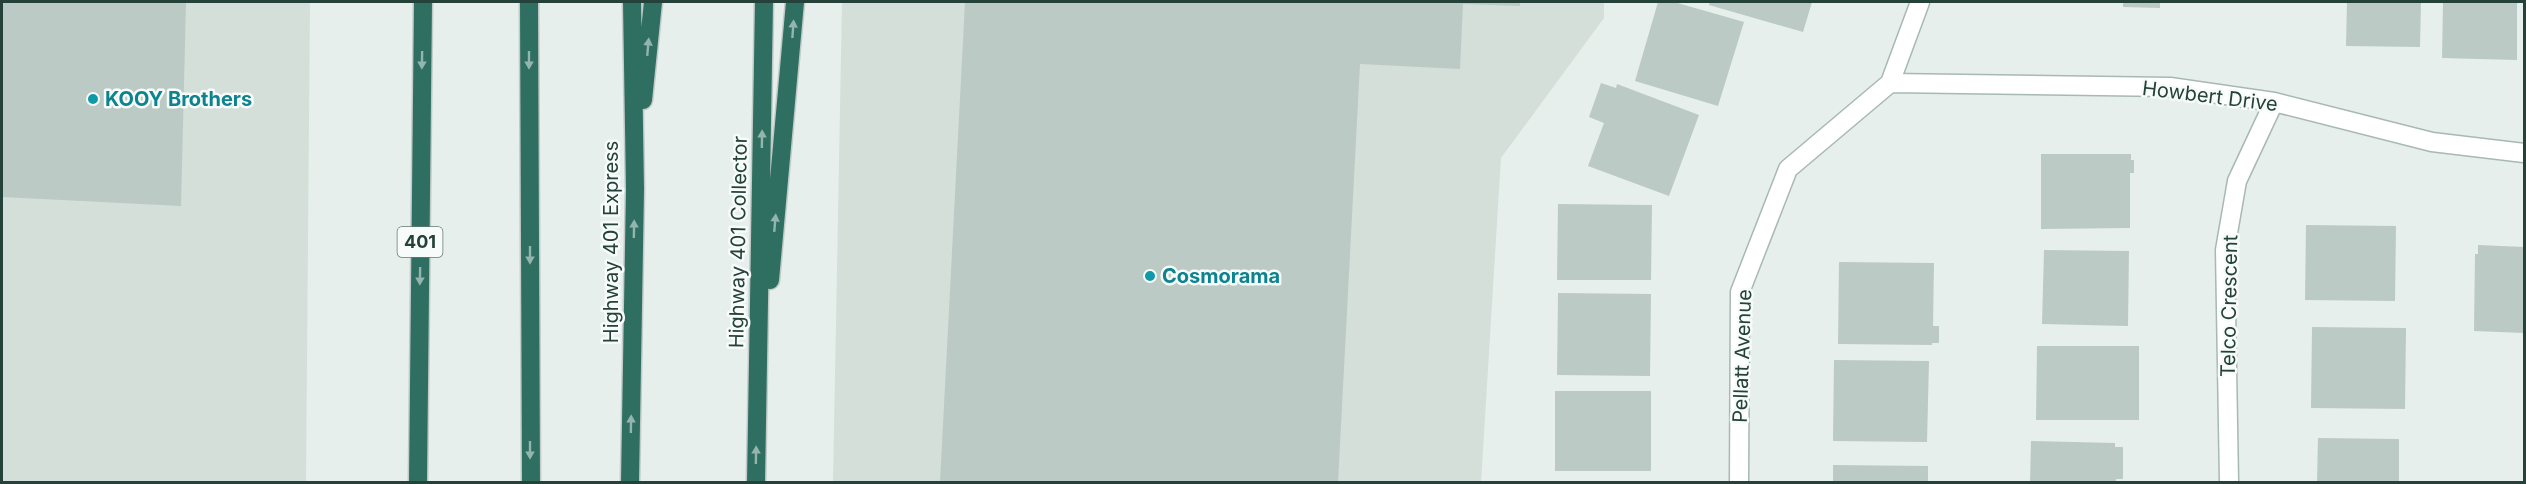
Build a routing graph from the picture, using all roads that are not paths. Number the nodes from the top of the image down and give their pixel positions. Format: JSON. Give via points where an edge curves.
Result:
{"nodes":[{"id":1,"x":423,"y":2,"type":"edge"},
{"id":2,"x":529,"y":2,"type":"edge"},
{"id":3,"x":632,"y":2,"type":"edge"},
{"id":4,"x":653,"y":2,"type":"edge"},
{"id":5,"x":764,"y":2,"type":"edge"},
{"id":6,"x":795,"y":2,"type":"edge"},
{"id":7,"x":1920,"y":2,"type":"edge"},
{"id":8,"x":1890,"y":83,"type":"junction"},
{"id":9,"x":2274,"y":102,"type":"junction"},
{"id":10,"x":2524,"y":153,"type":"edge"},
{"id":11,"x":635,"y":189,"type":"junction"},
{"id":12,"x":757,"y":428,"type":"junction"},
{"id":13,"x":418,"y":483,"type":"edge"},
{"id":14,"x":531,"y":483,"type":"edge"},
{"id":15,"x":630,"y":483,"type":"edge"},
{"id":16,"x":756,"y":483,"type":"edge"},
{"id":17,"x":1739,"y":483,"type":"edge"},
{"id":18,"x":2229,"y":483,"type":"edge"}],
"edges":[{"from":1,"to":13,"type":"highway","number":"401","one_way":true},
{"from":2,"to":14,"type":"highway","one_way":true},
{"from":3,"to":11,"type":"highway","name":"Highway 401 Express"},
{"from":11,"to":4,"type":"highway","one_way":true},
{"from":12,"to":5,"type":"highway","name":"Highway 401 Collector","one_way":true},
{"from":12,"to":6,"type":"highway","one_way":true},
{"from":7,"to":8,"type":"street","name":"Pellatt Avenue"},
{"from":8,"to":9,"type":"street","name":"Howbert Drive","via":[[2170,87]]},
{"from":8,"to":17,"type":"street","name":"Pellatt Avenue","via":[[1788,168],[1740,292]]},
{"from":9,"to":10,"type":"street","name":"Howbert Drive","via":[[2432,142]]},
{"from":9,"to":18,"type":"street","name":"Telco Crescent","via":[[2237,181],[2225,250]]},
{"from":15,"to":11,"type":"highway","name":"Highway 401 Express","one_way":true},
{"from":16,"to":12,"type":"highway","name":"Highway 401 Collector","one_way":true}]}
